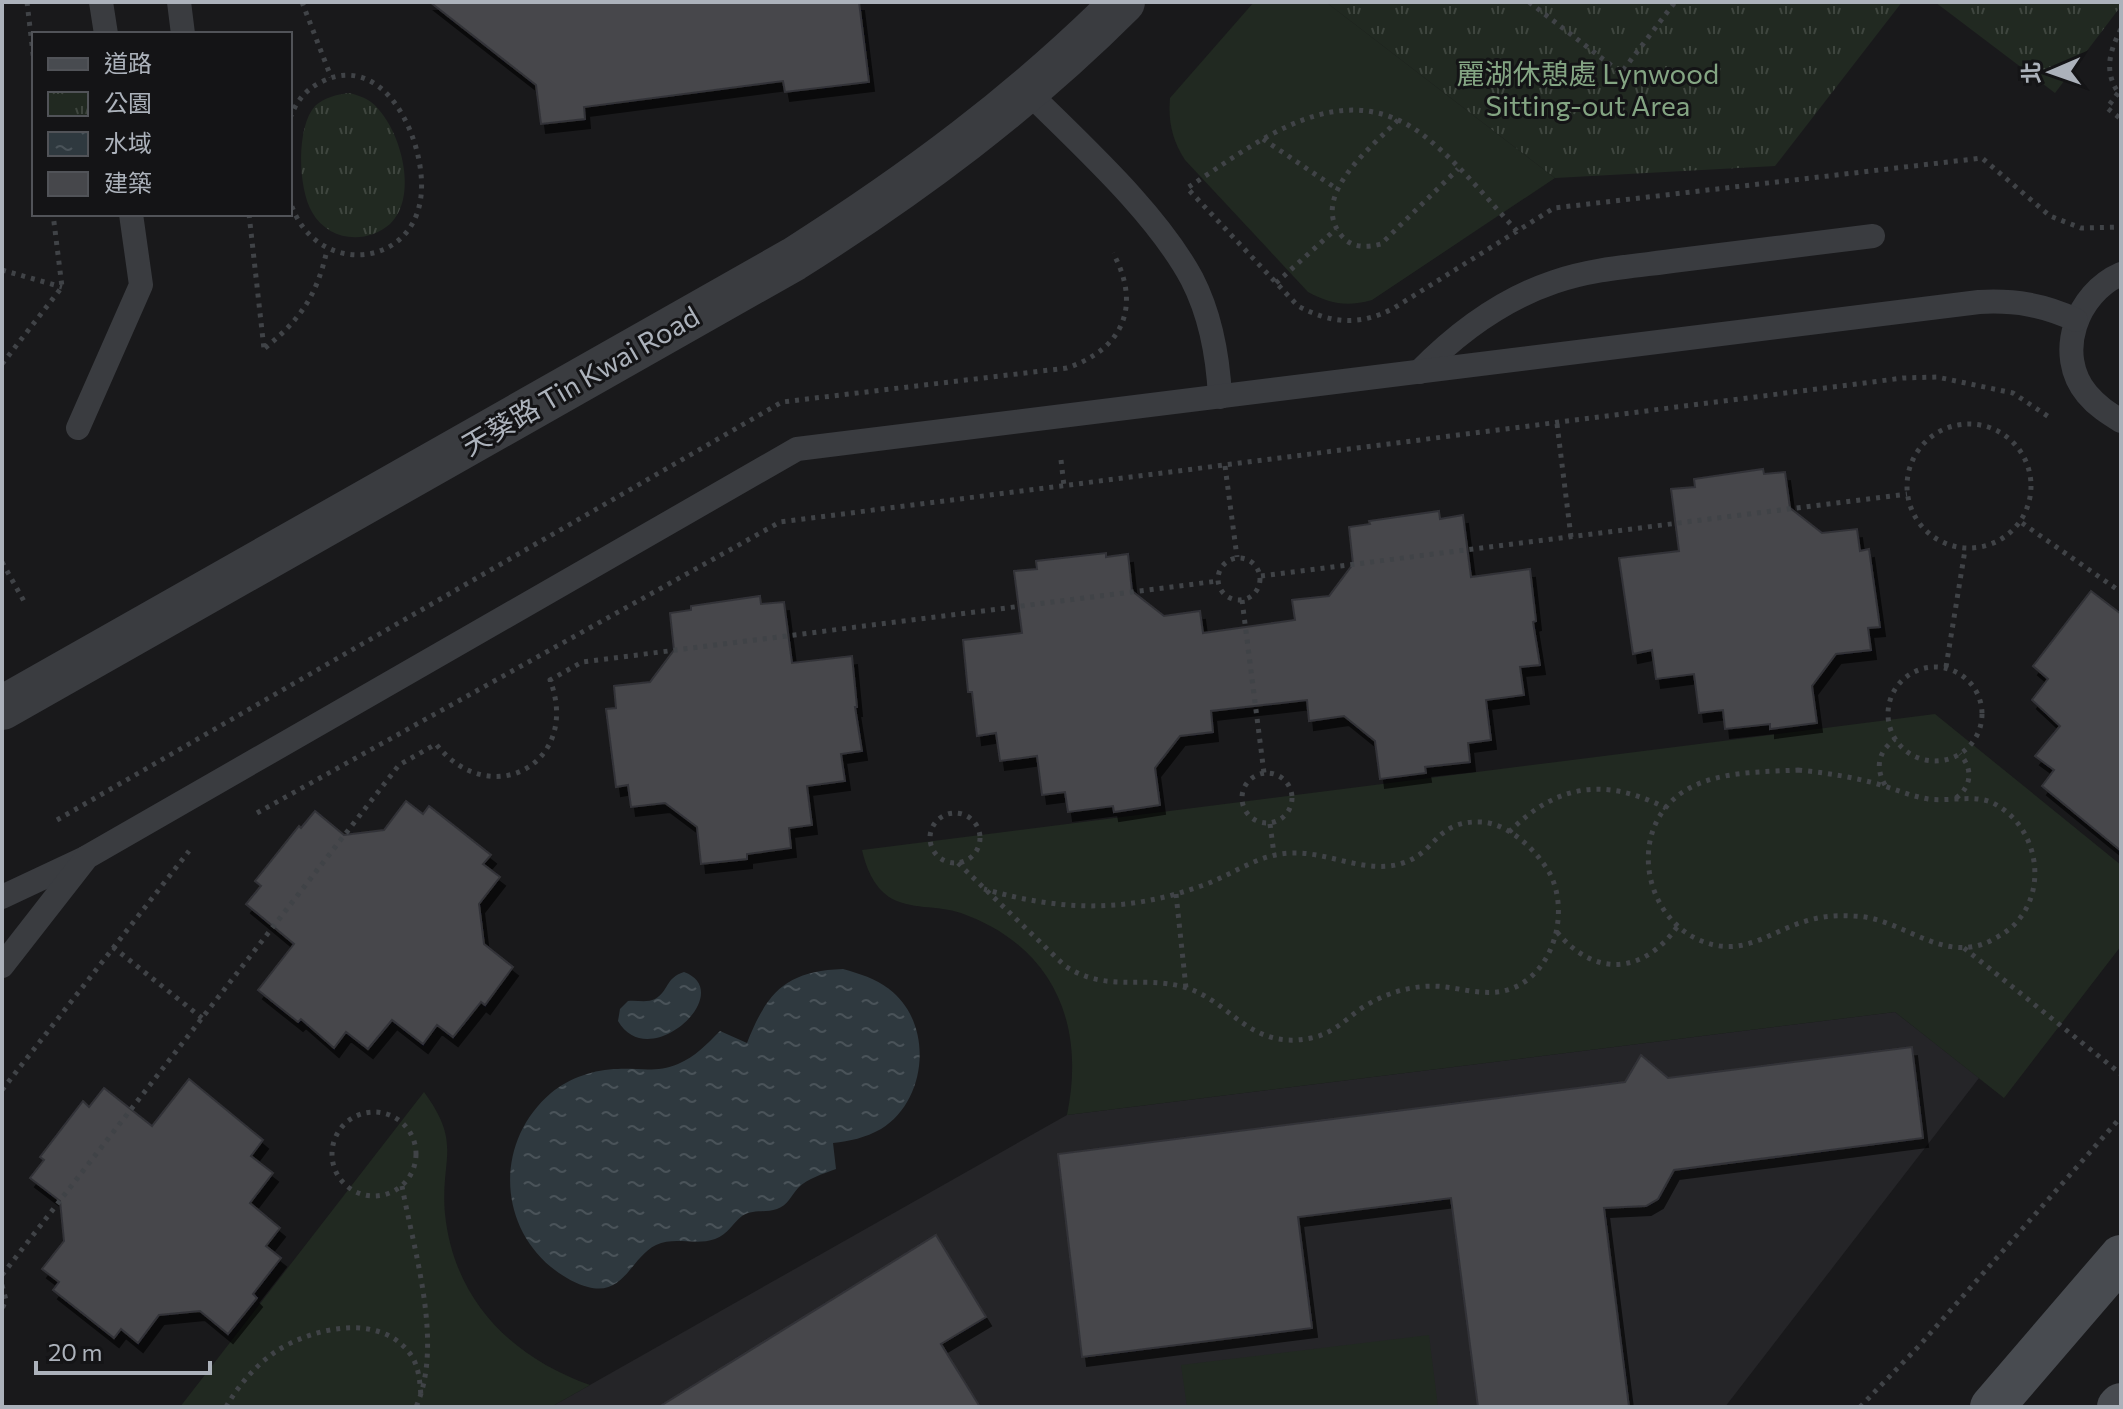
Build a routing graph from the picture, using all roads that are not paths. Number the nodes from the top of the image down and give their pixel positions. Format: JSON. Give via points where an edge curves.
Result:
{"nodes":[{"id":1,"x":101,"y":2,"type":"edge"},
{"id":2,"x":179,"y":2,"type":"edge"},
{"id":3,"x":1123,"y":2,"type":"edge"},
{"id":4,"x":106,"y":32,"type":"edge"},
{"id":5,"x":183,"y":32,"type":"edge"},
{"id":6,"x":1027,"y":91,"type":"junction"},
{"id":7,"x":131,"y":216,"type":"edge"},
{"id":8,"x":1873,"y":236,"type":"dead end"},
{"id":9,"x":2121,"y":274,"type":"edge"},
{"id":10,"x":2076,"y":320,"type":"junction"},
{"id":11,"x":1419,"y":372,"type":"junction"},
{"id":12,"x":1220,"y":397,"type":"junction"},
{"id":13,"x":2121,"y":421,"type":"edge"},
{"id":14,"x":78,"y":428,"type":"dead end"},
{"id":15,"x":2,"y":708,"type":"edge"},
{"id":16,"x":87,"y":857,"type":"junction"},
{"id":17,"x":2,"y":897,"type":"edge"},
{"id":18,"x":2,"y":966,"type":"edge"},
{"id":19,"x":2121,"y":1257,"type":"edge"},
{"id":20,"x":1992,"y":1407,"type":"edge"}],
"edges":[{"from":1,"to":4,"type":"lane"},
{"from":2,"to":5,"type":"lane"},
{"from":3,"to":6,"type":"street","name":"天葵路 Tin Kwai Road"},
{"from":6,"to":12,"type":"lane","via":[[1171,246],[1208,318],[1218,357]]},
{"from":6,"to":15,"type":"street","name":"天葵路 Tin Kwai Road","via":[[943,159],[794,259]]},
{"from":7,"to":14,"type":"lane","via":[[141,285]]},
{"from":8,"to":11,"type":"lane","via":[[1555,281],[1475,322]]},
{"from":9,"to":10,"type":"lane","via":[[2089,298]]},
{"from":10,"to":11,"type":"lane","via":[[2029,303],[1992,301]]},
{"from":10,"to":13,"type":"lane","via":[[2071,344],[2084,392]]},
{"from":11,"to":12,"type":"lane"},
{"from":12,"to":16,"type":"lane","via":[[797,449]]},
{"from":16,"to":17,"type":"lane"},
{"from":16,"to":18,"type":"lane"},
{"from":19,"to":20,"type":"main road"}]}
